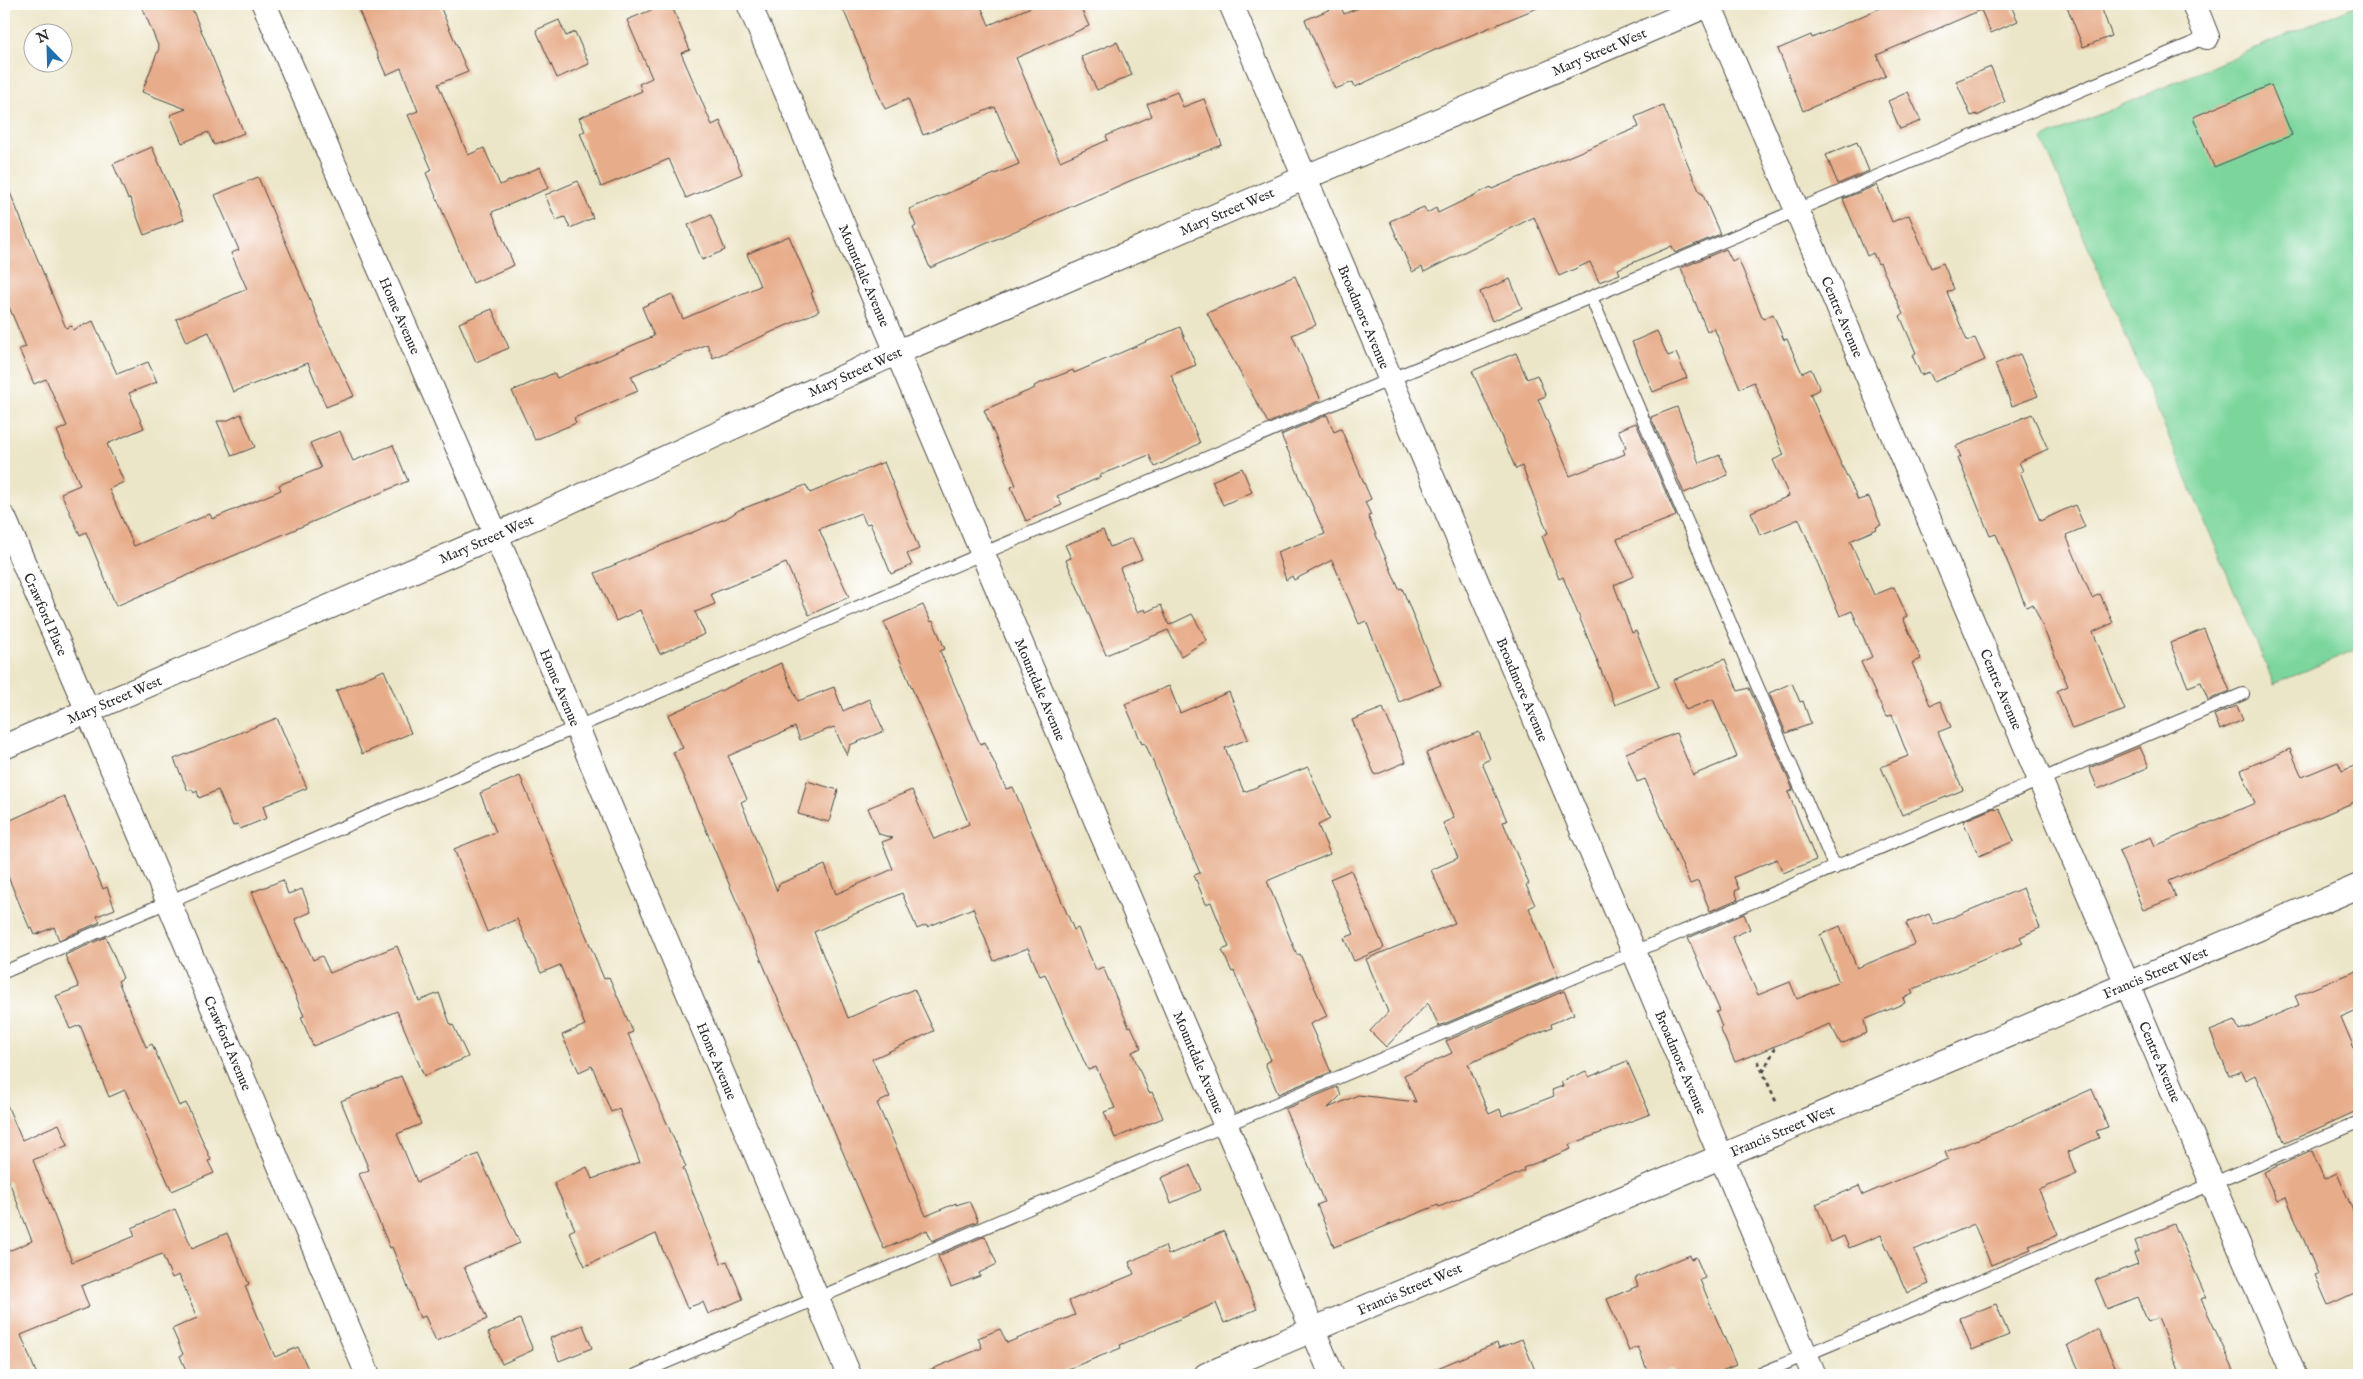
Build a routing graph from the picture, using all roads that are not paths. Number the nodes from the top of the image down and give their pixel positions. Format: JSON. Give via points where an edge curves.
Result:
{"nodes":[{"id":1,"x":264,"y":4,"type":"edge"},
{"id":2,"x":749,"y":4,"type":"edge"},
{"id":3,"x":1231,"y":4,"type":"edge"},
{"id":4,"x":1709,"y":4,"type":"edge"},
{"id":5,"x":2194,"y":4,"type":"edge"},
{"id":6,"x":2208,"y":37,"type":"joint"},
{"id":7,"x":1305,"y":178,"type":"junction"},
{"id":8,"x":1798,"y":210,"type":"junction"},
{"id":9,"x":1591,"y":297,"type":"junction"},
{"id":10,"x":898,"y":352,"type":"junction"},
{"id":11,"x":1390,"y":379,"type":"junction"},
{"id":12,"x":4,"y":518,"type":"edge"},
{"id":13,"x":496,"y":535,"type":"junction"},
{"id":14,"x":984,"y":553,"type":"junction"},
{"id":15,"x":2243,"y":694,"type":"dead end"},
{"id":16,"x":88,"y":711,"type":"junction"},
{"id":17,"x":576,"y":726,"type":"junction"},
{"id":18,"x":4,"y":747,"type":"edge"},
{"id":19,"x":2041,"y":781,"type":"junction"},
{"id":20,"x":1835,"y":868,"type":"junction"},
{"id":21,"x":2359,"y":886,"type":"edge"},
{"id":22,"x":168,"y":902,"type":"junction"},
{"id":23,"x":1634,"y":952,"type":"junction"},
{"id":24,"x":4,"y":972,"type":"edge"},
{"id":25,"x":2128,"y":984,"type":"junction"},
{"id":26,"x":2359,"y":1122,"type":"edge"},
{"id":27,"x":1226,"y":1125,"type":"junction"},
{"id":28,"x":1721,"y":1158,"type":"junction"},
{"id":29,"x":2213,"y":1185,"type":"junction"},
{"id":30,"x":817,"y":1299,"type":"junction"},
{"id":31,"x":1312,"y":1329,"type":"junction"},
{"id":32,"x":1810,"y":1365,"type":"edge"},
{"id":33,"x":368,"y":1375,"type":"edge"},
{"id":34,"x":636,"y":1375,"type":"edge"},
{"id":35,"x":849,"y":1375,"type":"edge"},
{"id":36,"x":1206,"y":1375,"type":"edge"},
{"id":37,"x":1332,"y":1375,"type":"edge"},
{"id":38,"x":1758,"y":1375,"type":"edge"},
{"id":39,"x":2294,"y":1375,"type":"edge"}],
"edges":[{"from":1,"to":13,"type":"street","name":"Home Avenue"},
{"from":2,"to":10,"type":"street","name":"Mountdale Avenue"},
{"from":3,"to":7,"type":"street","name":"Broadmore Avenue"},
{"from":4,"to":7,"type":"street","name":"Mary Street West"},
{"from":4,"to":8,"type":"street","name":"Centre Avenue"},
{"from":5,"to":6,"type":"street"},
{"from":6,"to":8,"type":"lane"},
{"from":7,"to":10,"type":"street","name":"Mary Street West"},
{"from":7,"to":11,"type":"street","name":"Broadmore Avenue"},
{"from":8,"to":9,"type":"lane"},
{"from":8,"to":19,"type":"street","name":"Centre Avenue"},
{"from":9,"to":11,"type":"lane"},
{"from":9,"to":20,"type":"lane"},
{"from":10,"to":13,"type":"street","name":"Mary Street West"},
{"from":10,"to":14,"type":"street","name":"Mountdale Avenue"},
{"from":11,"to":14,"type":"lane"},
{"from":11,"to":23,"type":"street","name":"Broadmore Avenue"},
{"from":12,"to":16,"type":"street","name":"Crawford Place"},
{"from":13,"to":16,"type":"street","name":"Mary Street West"},
{"from":13,"to":17,"type":"street","name":"Home Avenue"},
{"from":14,"to":17,"type":"lane"},
{"from":14,"to":27,"type":"street","name":"Mountdale Avenue"},
{"from":15,"to":19,"type":"lane"},
{"from":16,"to":18,"type":"street","name":"Mary Street West"},
{"from":16,"to":22,"type":"street","name":"Crawford Avenue"},
{"from":17,"to":22,"type":"lane"},
{"from":17,"to":30,"type":"street","name":"Home Avenue"},
{"from":19,"to":20,"type":"lane"},
{"from":19,"to":25,"type":"street","name":"Centre Avenue"},
{"from":20,"to":23,"type":"lane"},
{"from":21,"to":25,"type":"street","name":"Francis Street West"},
{"from":22,"to":24,"type":"lane"},
{"from":22,"to":33,"type":"street","name":"Crawford Avenue"},
{"from":23,"to":27,"type":"lane"},
{"from":23,"to":28,"type":"street","name":"Broadmore Avenue"},
{"from":25,"to":28,"type":"street","name":"Francis Street West"},
{"from":25,"to":29,"type":"street","name":"Centre Avenue"},
{"from":26,"to":29,"type":"lane"},
{"from":27,"to":30,"type":"lane"},
{"from":27,"to":31,"type":"street","name":"Mountdale Avenue"},
{"from":28,"to":31,"type":"street","name":"Francis Street West"},
{"from":28,"to":32,"type":"street","name":"Broadmore Avenue"},
{"from":29,"to":32,"type":"lane"},
{"from":29,"to":39,"type":"street","name":"Centre Avenue"},
{"from":30,"to":34,"type":"lane"},
{"from":30,"to":35,"type":"street","name":"Home Avenue"},
{"from":31,"to":36,"type":"street","name":"Francis Street West"},
{"from":31,"to":37,"type":"street","name":"Mountdale Avenue"},
{"from":32,"to":38,"type":"lane"}]}
